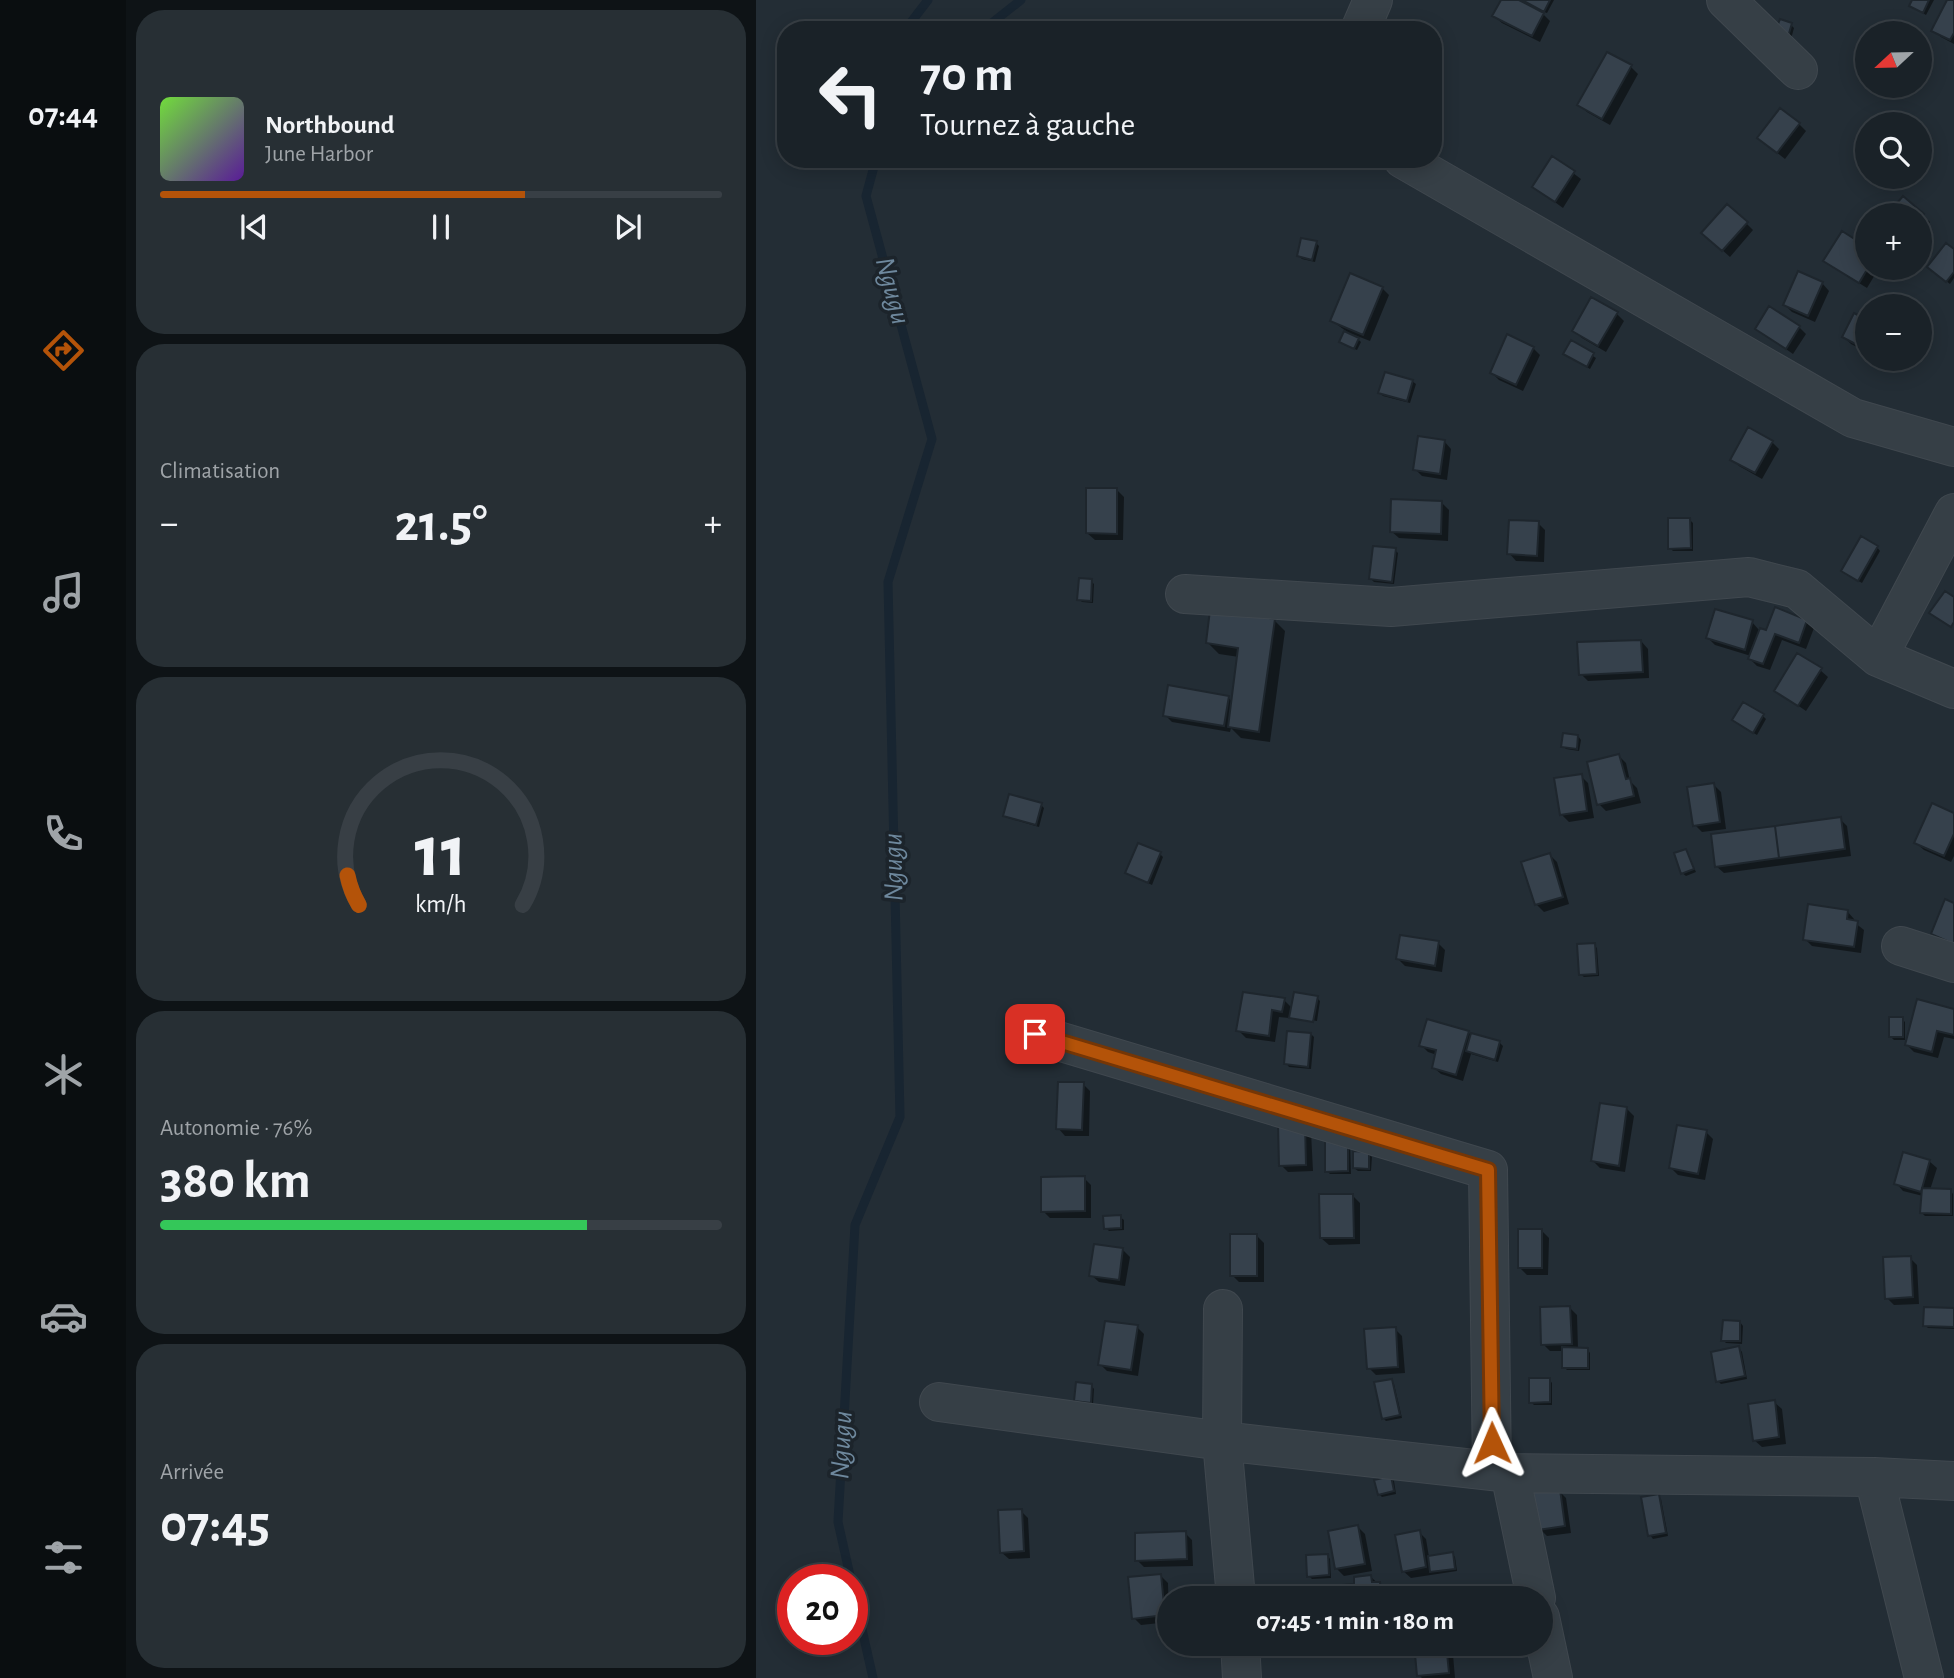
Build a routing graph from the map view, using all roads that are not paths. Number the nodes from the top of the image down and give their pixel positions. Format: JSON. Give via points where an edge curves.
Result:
{"nodes":[{"id":1,"x":1373,"y":0,"type":"edge"},
{"id":2,"x":1726,"y":0,"type":"edge"},
{"id":3,"x":1364,"y":21,"type":"edge"},
{"id":4,"x":1798,"y":70,"type":"dead end"},
{"id":5,"x":1419,"y":168,"type":"edge"},
{"id":6,"x":1954,"y":447,"type":"edge"},
{"id":7,"x":1954,"y":513,"type":"edge"},
{"id":8,"x":1185,"y":594,"type":"dead end"},
{"id":9,"x":1878,"y":657,"type":"junction"},
{"id":10,"x":1954,"y":689,"type":"edge"},
{"id":11,"x":1901,"y":946,"type":"dead end"},
{"id":12,"x":1954,"y":963,"type":"edge"},
{"id":13,"x":1035,"y":1034,"type":"dead end"},
{"id":14,"x":1223,"y":1309,"type":"dead end"},
{"id":15,"x":939,"y":1402,"type":"dead end"},
{"id":16,"x":1222,"y":1441,"type":"junction"},
{"id":17,"x":1501,"y":1472,"type":"junction"},
{"id":18,"x":1874,"y":1477,"type":"junction"},
{"id":19,"x":1954,"y":1481,"type":"edge"},
{"id":20,"x":1235,"y":1586,"type":"edge"},
{"id":21,"x":1533,"y":1586,"type":"edge"},
{"id":22,"x":1241,"y":1656,"type":"edge"},
{"id":23,"x":1548,"y":1656,"type":"edge"},
{"id":24,"x":1242,"y":1678,"type":"edge"},
{"id":25,"x":1553,"y":1678,"type":"edge"},
{"id":26,"x":1924,"y":1678,"type":"edge"}],
"edges":[{"from":1,"to":3,"type":"street"},
{"from":2,"to":4,"type":"street"},
{"from":5,"to":6,"type":"street","via":[[1853,418]]},
{"from":7,"to":9,"type":"street"},
{"from":8,"to":9,"type":"street","via":[[1391,607],[1749,577],[1797,590]]},
{"from":9,"to":10,"type":"street"},
{"from":11,"to":12,"type":"street"},
{"from":13,"to":17,"type":"street","via":[[1488,1170]]},
{"from":14,"to":16,"type":"street"},
{"from":15,"to":16,"type":"street"},
{"from":16,"to":17,"type":"street"},
{"from":16,"to":20,"type":"street"},
{"from":17,"to":18,"type":"street"},
{"from":17,"to":21,"type":"street"},
{"from":18,"to":19,"type":"street"},
{"from":18,"to":26,"type":"street"},
{"from":22,"to":24,"type":"street"},
{"from":23,"to":25,"type":"street"}]}
